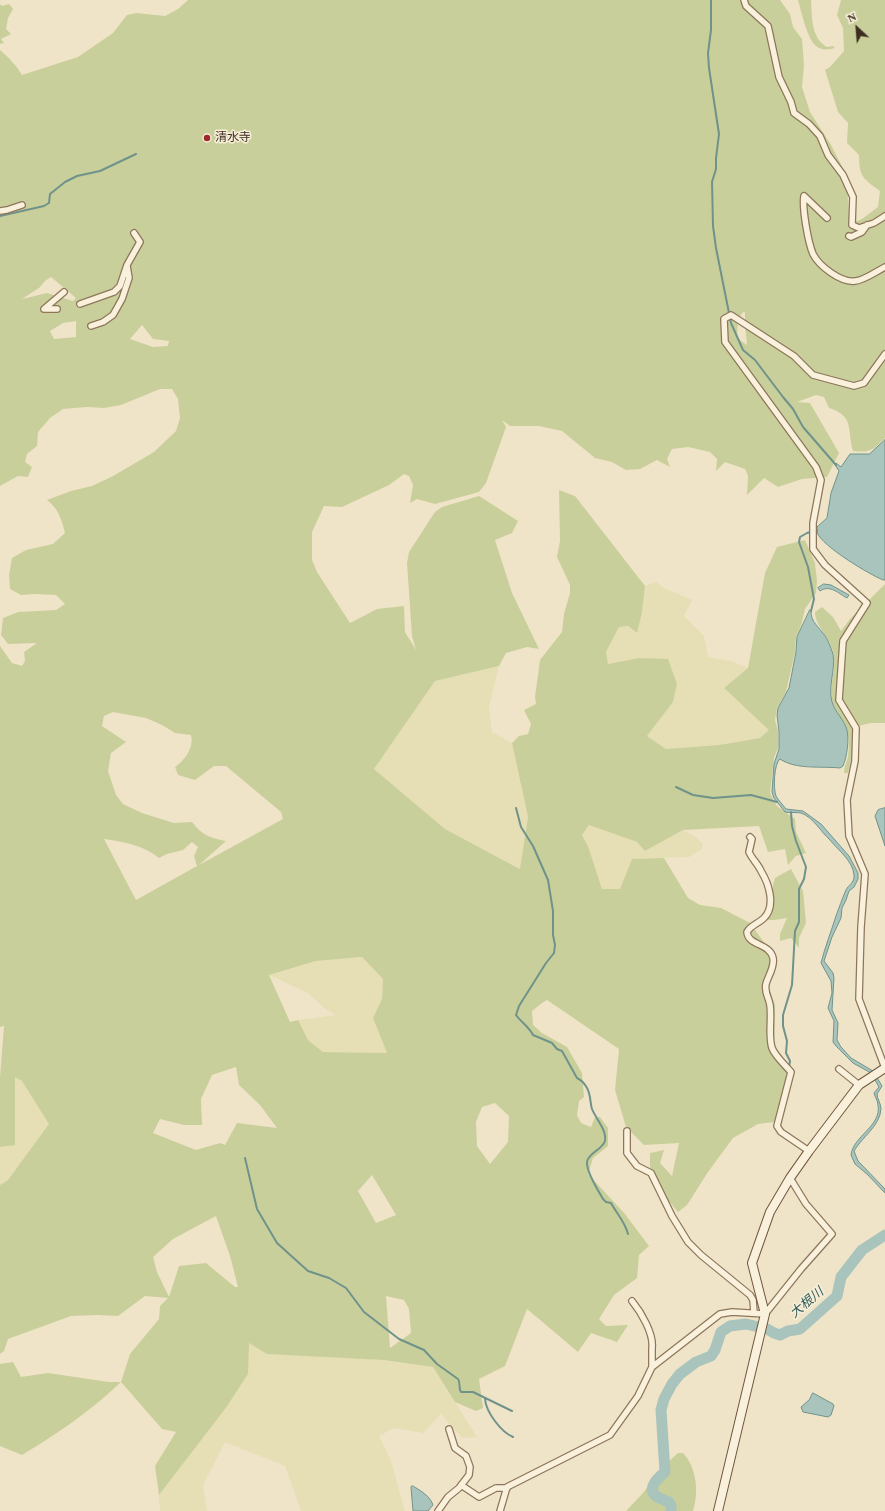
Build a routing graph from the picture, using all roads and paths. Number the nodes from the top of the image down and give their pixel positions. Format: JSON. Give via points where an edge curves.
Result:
{"nodes":[{"id":1,"x":744,"y":0,"type":"edge"},
{"id":2,"x":22,"y":205,"type":"dead end"},
{"id":3,"x":0,"y":211,"type":"edge"},
{"id":4,"x":885,"y":216,"type":"edge"},
{"id":5,"x":827,"y":218,"type":"dead end"},
{"id":6,"x":867,"y":225,"type":"junction"},
{"id":7,"x":134,"y":233,"type":"dead end"},
{"id":8,"x":849,"y":236,"type":"dead end"},
{"id":9,"x":127,"y":264,"type":"junction"},
{"id":10,"x":885,"y":267,"type":"edge"},
{"id":11,"x":64,"y":292,"type":"dead end"},
{"id":12,"x":80,"y":304,"type":"dead end"},
{"id":13,"x":57,"y":308,"type":"dead end"},
{"id":14,"x":91,"y":326,"type":"dead end"},
{"id":15,"x":885,"y":354,"type":"edge"},
{"id":16,"x":750,"y":837,"type":"dead end"},
{"id":17,"x":885,"y":1068,"type":"edge"},
{"id":18,"x":839,"y":1069,"type":"dead end"},
{"id":19,"x":859,"y":1085,"type":"junction"},
{"id":20,"x":627,"y":1131,"type":"dead end"},
{"id":21,"x":809,"y":1150,"type":"junction"},
{"id":22,"x":790,"y":1178,"type":"junction"},
{"id":23,"x":632,"y":1301,"type":"dead end"},
{"id":24,"x":754,"y":1312,"type":"junction"},
{"id":25,"x":764,"y":1318,"type":"junction"},
{"id":26,"x":652,"y":1367,"type":"junction"},
{"id":27,"x":449,"y":1430,"type":"dead end"},
{"id":28,"x":461,"y":1485,"type":"junction"},
{"id":29,"x":507,"y":1488,"type":"junction"},
{"id":30,"x":438,"y":1511,"type":"edge"},
{"id":31,"x":500,"y":1511,"type":"edge"},
{"id":32,"x":718,"y":1511,"type":"edge"}],
"edges":[{"from":1,"to":6,"type":"street","via":[[746,6],[768,26],[779,77],[794,113],[820,136],[828,156],[843,175],[853,197],[852,225],[859,228]]},
{"from":2,"to":3,"type":"street"},
{"from":4,"to":6,"type":"street"},
{"from":5,"to":10,"type":"street","via":[[804,196],[807,231],[813,253],[830,271],[843,281],[856,282]]},
{"from":6,"to":8,"type":"street","via":[[862,232]]},
{"from":7,"to":9,"type":"street","via":[[140,242]]},
{"from":9,"to":12,"type":"street","via":[[120,286],[114,292]]},
{"from":9,"to":14,"type":"street","via":[[129,278],[113,315]]},
{"from":11,"to":13,"type":"street","via":[[44,309]]},
{"from":15,"to":17,"type":"street","via":[[864,383],[854,386],[813,375],[794,356],[731,315],[724,319],[724,342],[816,467],[821,480],[813,523],[813,549],[825,565],[867,603],[843,641],[839,700],[856,728],[855,761],[847,800],[848,836],[865,874],[859,999]]},
{"from":16,"to":21,"type":"street","via":[[752,839],[749,852],[766,881],[771,902],[764,918],[750,927],[747,936],[769,950],[773,958],[765,990],[771,1010],[772,1049],[791,1072],[777,1126],[781,1132]]},
{"from":17,"to":19,"type":"street"},
{"from":18,"to":19,"type":"street"},
{"from":19,"to":21,"type":"street"},
{"from":20,"to":24,"type":"street","via":[[627,1153],[638,1166],[651,1173],[688,1242],[750,1295]]},
{"from":21,"to":22,"type":"street"},
{"from":22,"to":25,"type":"street","via":[[770,1212],[752,1264]]},
{"from":22,"to":25,"type":"street","via":[[806,1204],[832,1234],[801,1269]]},
{"from":23,"to":26,"type":"street","via":[[649,1329],[653,1347]]},
{"from":24,"to":25,"type":"street"},
{"from":24,"to":26,"type":"street","via":[[720,1314]]},
{"from":25,"to":32,"type":"street"},
{"from":26,"to":29,"type":"street","via":[[638,1396],[610,1435]]},
{"from":27,"to":28,"type":"street","via":[[455,1448],[466,1456],[470,1467],[469,1475]]},
{"from":28,"to":29,"type":"street","via":[[479,1497],[496,1488]]},
{"from":28,"to":30,"type":"street"},
{"from":29,"to":31,"type":"street"}]}
